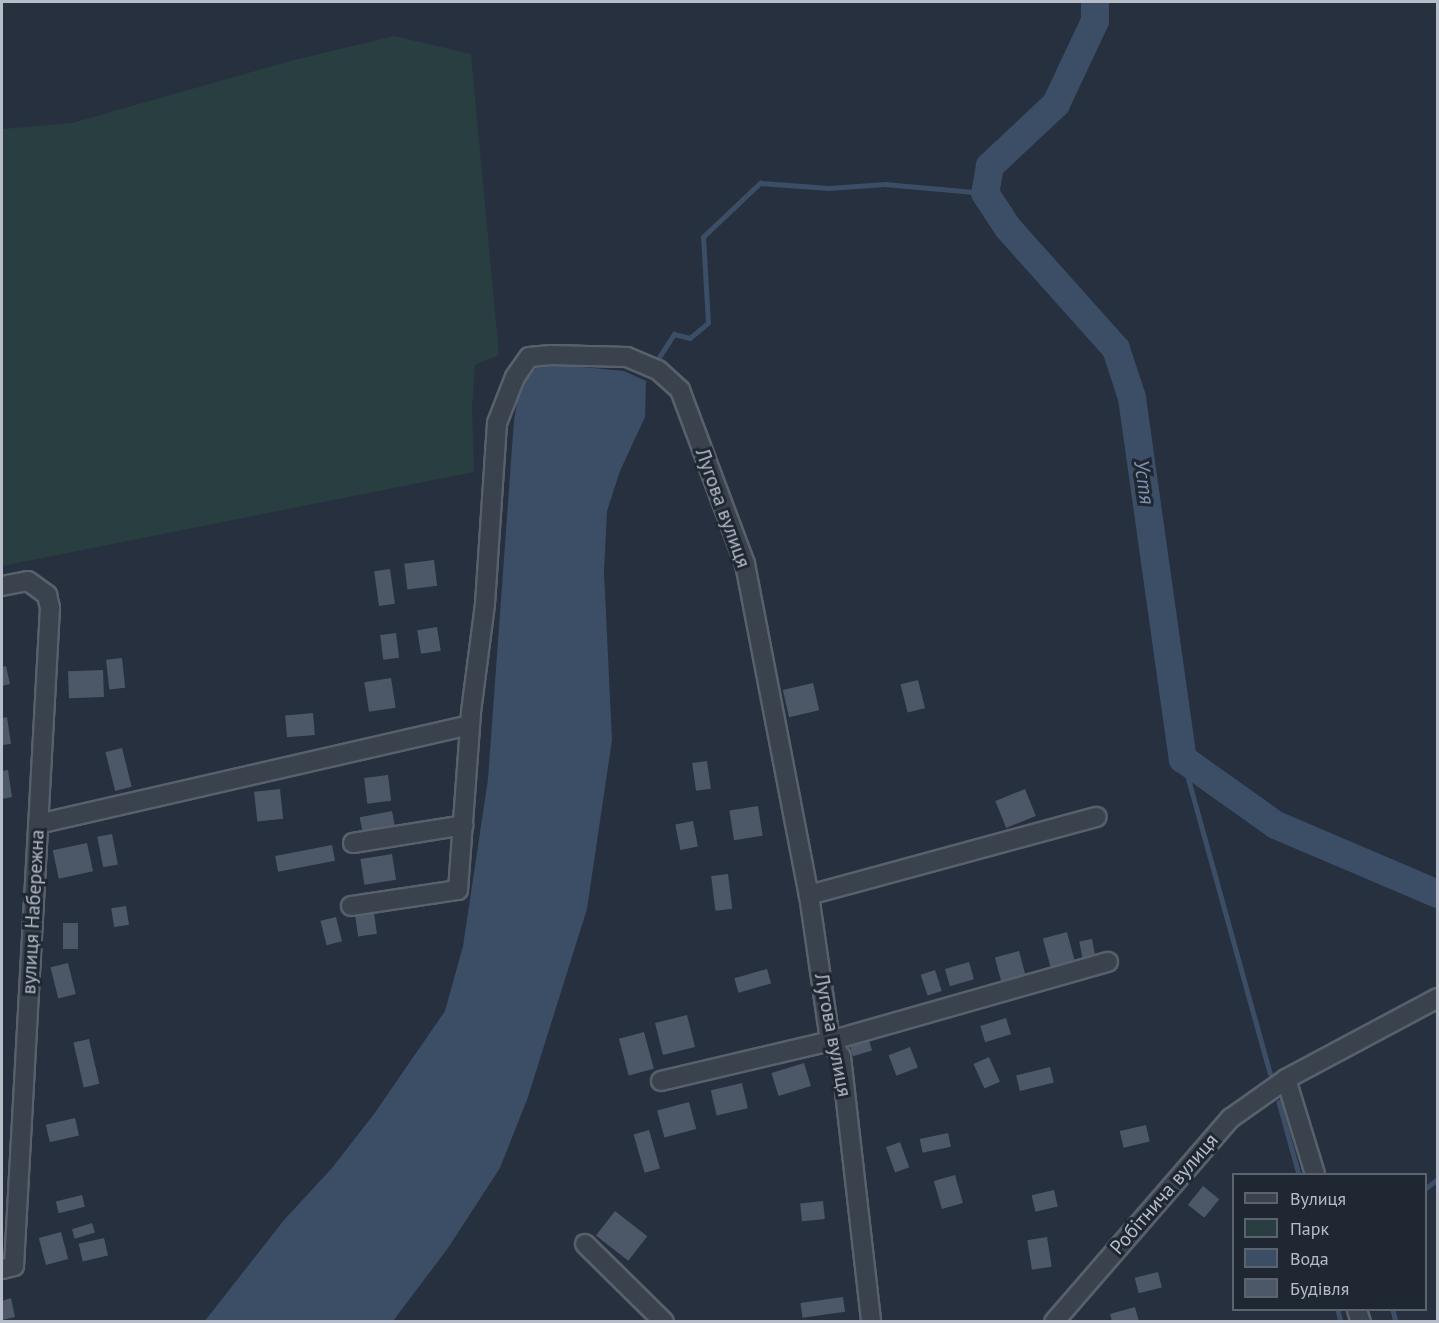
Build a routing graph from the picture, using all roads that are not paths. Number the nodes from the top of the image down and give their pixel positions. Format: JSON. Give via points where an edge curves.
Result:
{"nodes":[{"id":1,"x":2,"y":586,"type":"edge"},
{"id":2,"x":470,"y":725,"type":"junction"},
{"id":3,"x":1097,"y":817,"type":"dead end"},
{"id":4,"x":38,"y":824,"type":"junction"},
{"id":5,"x":464,"y":825,"type":"junction"},
{"id":6,"x":353,"y":843,"type":"dead end"},
{"id":7,"x":809,"y":895,"type":"junction"},
{"id":8,"x":351,"y":906,"type":"dead end"},
{"id":9,"x":1108,"y":962,"type":"dead end"},
{"id":10,"x":1437,"y":998,"type":"edge"},
{"id":11,"x":830,"y":1041,"type":"junction"},
{"id":12,"x":1286,"y":1079,"type":"junction"},
{"id":13,"x":661,"y":1081,"type":"dead end"},
{"id":14,"x":1316,"y":1173,"type":"edge"},
{"id":15,"x":585,"y":1244,"type":"dead end"},
{"id":16,"x":2,"y":1269,"type":"edge"},
{"id":17,"x":664,"y":1322,"type":"edge"},
{"id":18,"x":871,"y":1322,"type":"edge"},
{"id":19,"x":1054,"y":1322,"type":"edge"}],
"edges":[{"from":1,"to":4,"type":"street","name":"вулиця Набережна","via":[[28,582],[47,595],[50,608]]},
{"from":2,"to":4,"type":"street"},
{"from":2,"to":5,"type":"street","name":"Лугова вулиця"},
{"from":2,"to":7,"type":"street","name":"Лугова вулиця","via":[[485,604],[497,423],[515,377],[529,357],[551,355],[627,357],[658,370],[680,390],[745,564]]},
{"from":3,"to":7,"type":"street"},
{"from":4,"to":16,"type":"street","name":"вулиця Набережна","via":[[14,1266]]},
{"from":5,"to":6,"type":"street"},
{"from":5,"to":8,"type":"street","name":"Лугова вулиця","via":[[458,890]]},
{"from":7,"to":11,"type":"street","name":"Лугова вулиця"},
{"from":9,"to":11,"type":"street"},
{"from":10,"to":12,"type":"street","name":"Робітнича вулиця"},
{"from":11,"to":13,"type":"street"},
{"from":11,"to":18,"type":"street","name":"Лугова вулиця","via":[[841,1057]]},
{"from":12,"to":14,"type":"street"},
{"from":12,"to":19,"type":"street","name":"Робітнича вулиця","via":[[1230,1118]]},
{"from":15,"to":17,"type":"street"}]}
